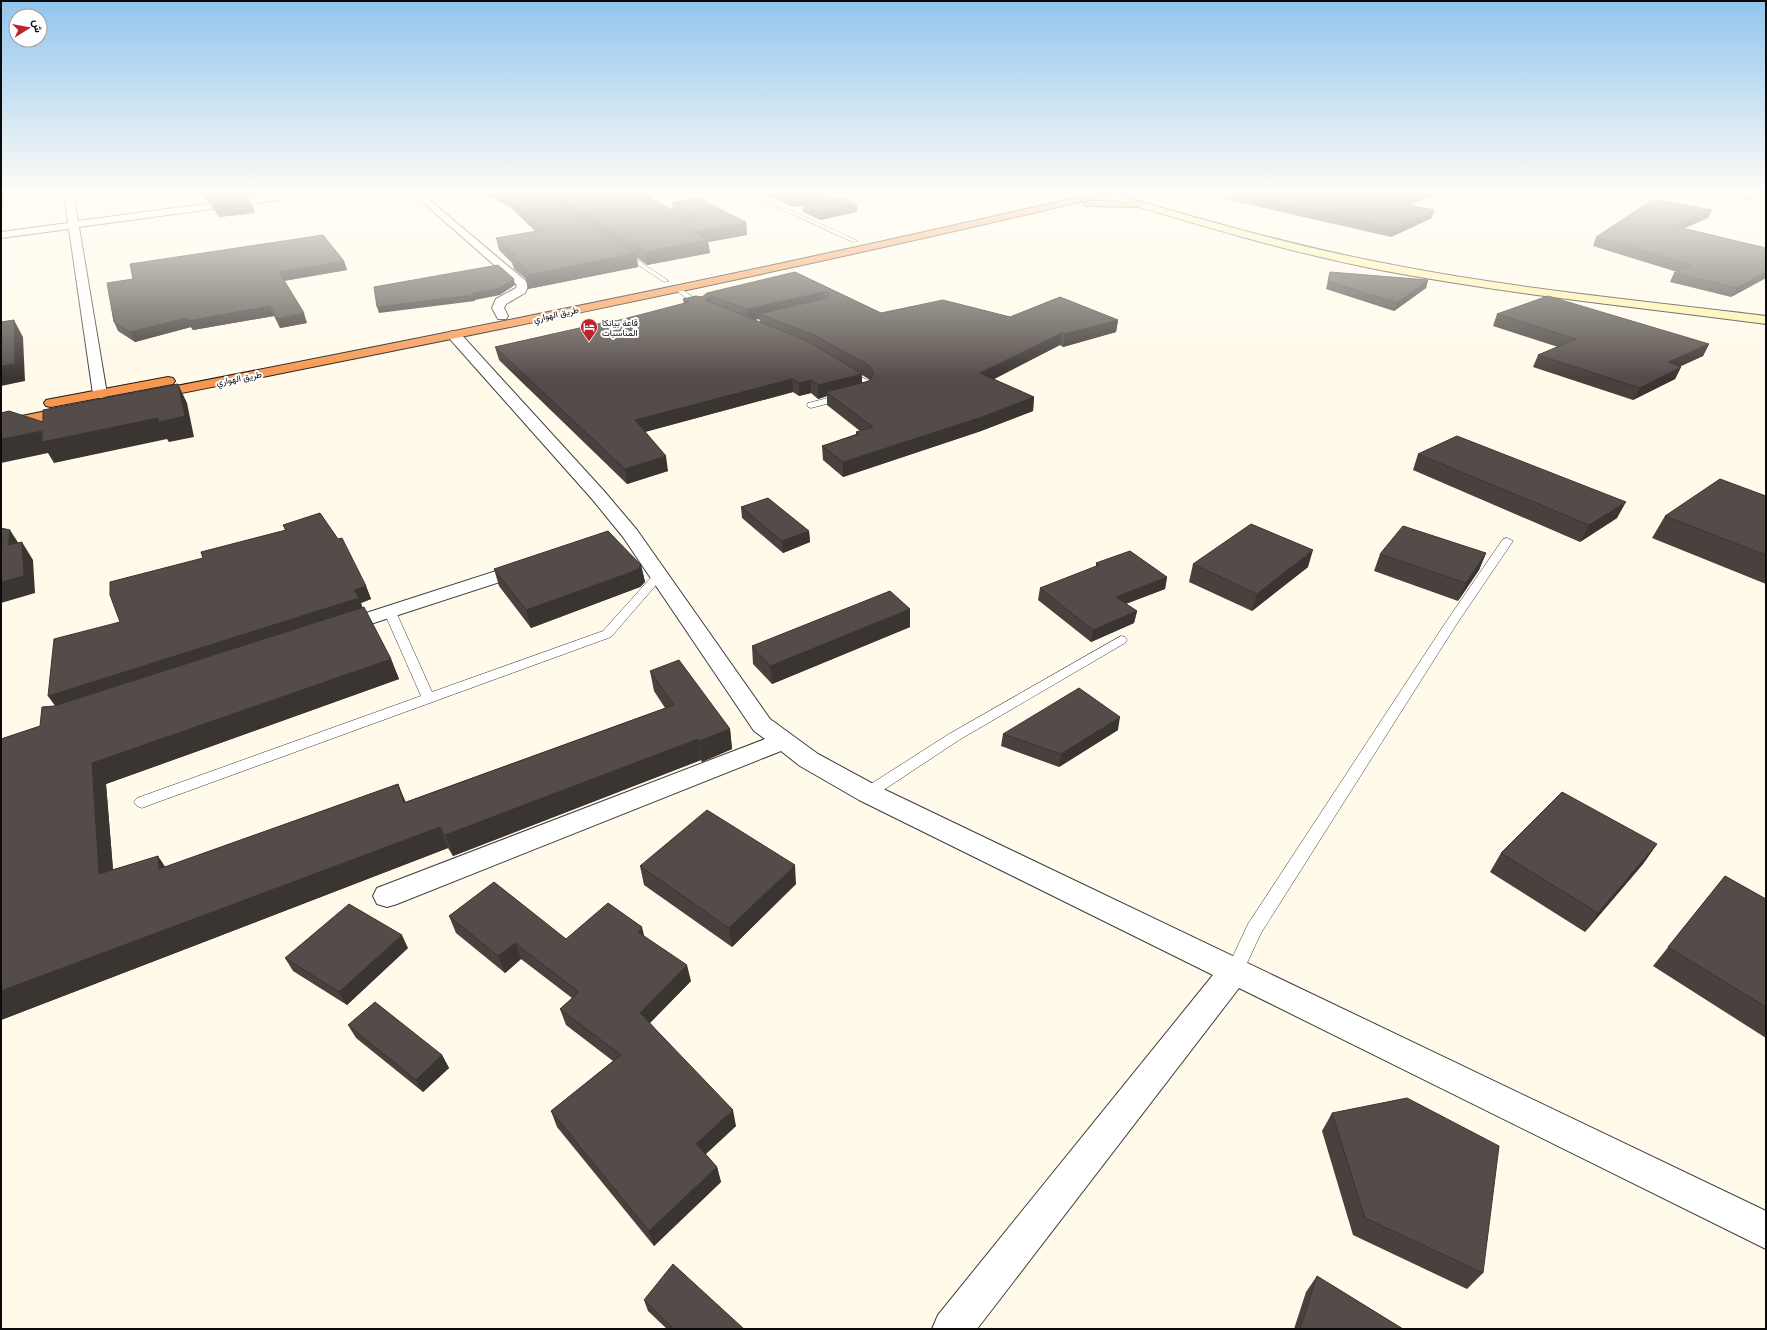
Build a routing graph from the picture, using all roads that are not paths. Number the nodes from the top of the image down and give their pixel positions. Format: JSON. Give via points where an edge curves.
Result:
{"nodes":[{"id":1,"x":78,"y":254,"type":"edge"},
{"id":2,"x":488,"y":254,"type":"edge"},
{"id":3,"x":625,"y":254,"type":"edge"},
{"id":4,"x":800,"y":254,"type":"edge"},
{"id":5,"x":841,"y":254,"type":"edge"},
{"id":6,"x":1326,"y":254,"type":"edge"},
{"id":7,"x":671,"y":285,"type":"junction"},
{"id":8,"x":591,"y":301,"type":"junction"},
{"id":9,"x":703,"y":306,"type":"edge"},
{"id":10,"x":502,"y":316,"type":"junction"},
{"id":11,"x":1766,"y":320,"type":"edge"},
{"id":12,"x":454,"y":335,"type":"junction"},
{"id":13,"x":838,"y":367,"type":"edge"},
{"id":14,"x":100,"y":394,"type":"junction"},
{"id":15,"x":811,"y":405,"type":"dead end"},
{"id":16,"x":1,"y":413,"type":"edge"},
{"id":17,"x":1,"y":425,"type":"edge"},
{"id":18,"x":1507,"y":541,"type":"dead end"},
{"id":19,"x":540,"y":563,"type":"edge"},
{"id":20,"x":658,"y":575,"type":"junction"},
{"id":21,"x":390,"y":612,"type":"junction"},
{"id":22,"x":322,"y":634,"type":"edge"},
{"id":23,"x":1121,"y":640,"type":"dead end"},
{"id":24,"x":428,"y":698,"type":"junction"},
{"id":25,"x":783,"y":740,"type":"junction"},
{"id":26,"x":868,"y":793,"type":"junction"},
{"id":27,"x":142,"y":802,"type":"dead end"},
{"id":28,"x":387,"y":896,"type":"dead end"},
{"id":29,"x":1234,"y":971,"type":"junction"},
{"id":30,"x":1766,"y":1230,"type":"edge"},
{"id":31,"x":952,"y":1329,"type":"edge"}],
"edges":[{"from":1,"to":14,"type":"street"},
{"from":2,"to":10,"type":"street","via":[[523,284],[520,290],[500,302],[498,308]]},
{"from":3,"to":7,"type":"lane"},
{"from":4,"to":7,"type":"highway","name":"طريق الهواري"},
{"from":5,"to":7,"type":"highway","name":"طريق الهواري"},
{"from":6,"to":11,"type":"street","via":[[1479,282]]},
{"from":7,"to":8,"type":"highway","name":"طريق الهواري"},
{"from":7,"to":9,"type":"lane"},
{"from":8,"to":10,"type":"highway","name":"طريق الهواري"},
{"from":8,"to":12,"type":"highway","name":"طريق الهواري"},
{"from":10,"to":14,"type":"highway","name":"طريق الهواري"},
{"from":12,"to":17,"type":"highway","name":"طريق الهواري"},
{"from":12,"to":20,"type":"street","via":[[598,495],[619,538]]},
{"from":13,"to":15,"type":"lane","via":[[866,383],[869,388],[866,391]]},
{"from":14,"to":16,"type":"highway","name":"طريق الهواري"},
{"from":18,"to":29,"type":"lane","via":[[1450,624],[1254,929]]},
{"from":19,"to":21,"type":"street"},
{"from":20,"to":24,"type":"lane","via":[[606,634]]},
{"from":20,"to":25,"type":"street","via":[[762,724]]},
{"from":21,"to":22,"type":"street"},
{"from":21,"to":24,"type":"lane"},
{"from":23,"to":26,"type":"lane","via":[[954,737]]},
{"from":24,"to":27,"type":"lane"},
{"from":25,"to":26,"type":"street","via":[[809,760]]},
{"from":25,"to":28,"type":"street"},
{"from":26,"to":29,"type":"street"},
{"from":29,"to":30,"type":"street"},
{"from":29,"to":31,"type":"street"}]}
